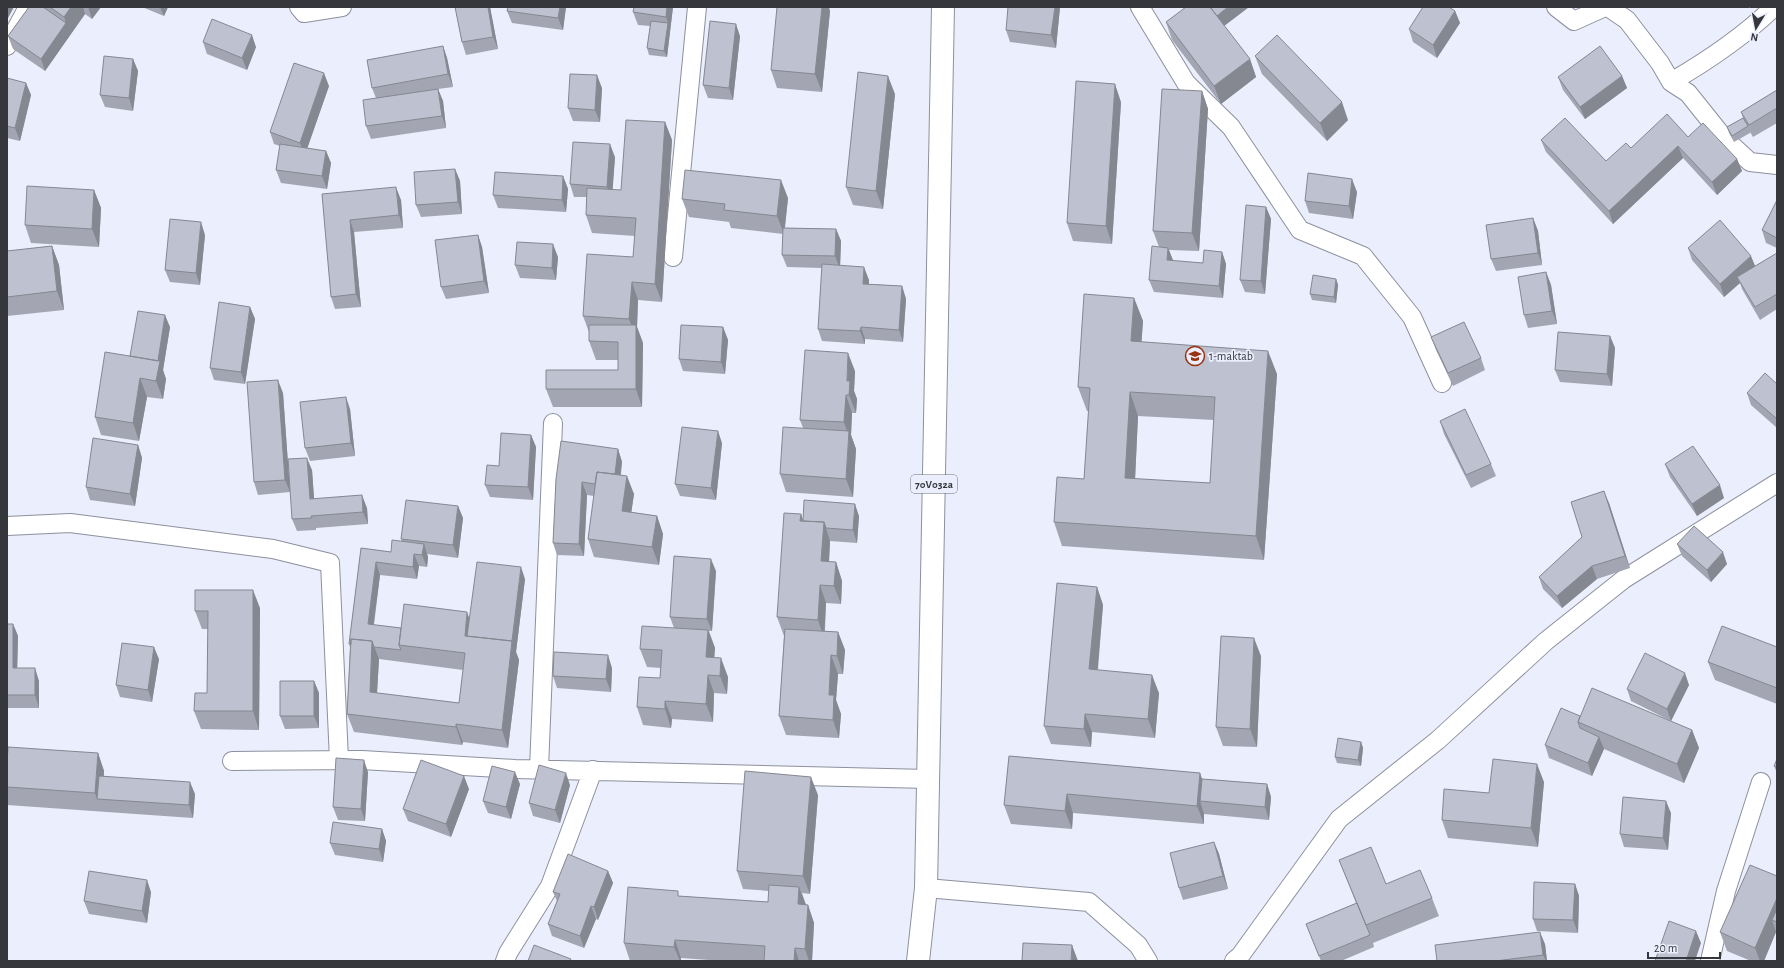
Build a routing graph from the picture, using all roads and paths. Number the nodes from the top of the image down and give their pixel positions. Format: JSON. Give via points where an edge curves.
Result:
{"nodes":[{"id":1,"x":28,"y":7,"type":"edge"},
{"id":2,"x":299,"y":7,"type":"edge"},
{"id":3,"x":342,"y":7,"type":"edge"},
{"id":4,"x":697,"y":7,"type":"edge"},
{"id":5,"x":943,"y":7,"type":"edge"},
{"id":6,"x":1140,"y":7,"type":"edge"},
{"id":7,"x":1556,"y":7,"type":"edge"},
{"id":8,"x":1605,"y":7,"type":"edge"},
{"id":9,"x":1608,"y":7,"type":"edge"},
{"id":10,"x":1774,"y":7,"type":"edge"},
{"id":11,"x":7,"y":46,"type":"edge"},
{"id":12,"x":1671,"y":82,"type":"junction"},
{"id":13,"x":1777,"y":165,"type":"edge"},
{"id":14,"x":673,"y":257,"type":"dead end"},
{"id":15,"x":1442,"y":382,"type":"dead end"},
{"id":16,"x":553,"y":423,"type":"dead end"},
{"id":17,"x":1777,"y":483,"type":"edge"},
{"id":18,"x":7,"y":526,"type":"edge"},
{"id":19,"x":339,"y":760,"type":"junction"},
{"id":20,"x":232,"y":761,"type":"dead end"},
{"id":21,"x":538,"y":769,"type":"junction"},
{"id":22,"x":593,"y":770,"type":"junction"},
{"id":23,"x":928,"y":779,"type":"junction"},
{"id":24,"x":1761,"y":782,"type":"dead end"},
{"id":25,"x":926,"y":888,"type":"junction"},
{"id":26,"x":505,"y":961,"type":"edge"},
{"id":27,"x":918,"y":961,"type":"edge"},
{"id":28,"x":1148,"y":961,"type":"edge"},
{"id":29,"x":1234,"y":961,"type":"edge"},
{"id":30,"x":1710,"y":961,"type":"edge"}],
"edges":[{"from":1,"to":11,"type":"street"},
{"from":2,"to":3,"type":"street","via":[[304,13]]},
{"from":4,"to":14,"type":"street"},
{"from":5,"to":23,"type":"main road","number":"70V032a"},
{"from":6,"to":15,"type":"street","via":[[1186,83],[1230,127],[1300,230],[1363,256],[1412,317]]},
{"from":7,"to":8,"type":"street","via":[[1574,21]]},
{"from":9,"to":12,"type":"street","via":[[1627,20],[1660,63]]},
{"from":10,"to":12,"type":"street","via":[[1713,57]]},
{"from":12,"to":13,"type":"street","via":[[1688,93],[1724,138],[1750,162]]},
{"from":16,"to":21,"type":"street"},
{"from":17,"to":29,"type":"street","via":[[1624,579],[1546,641],[1438,740],[1339,819]]},
{"from":18,"to":19,"type":"street","via":[[70,523],[273,549],[330,563]]},
{"from":19,"to":20,"type":"street"},
{"from":19,"to":21,"type":"street"},
{"from":21,"to":22,"type":"street"},
{"from":22,"to":23,"type":"street"},
{"from":22,"to":26,"type":"street","via":[[550,886]]},
{"from":23,"to":25,"type":"main road","number":"70V032a"},
{"from":24,"to":30,"type":"street","via":[[1726,891]]},
{"from":25,"to":27,"type":"main road","number":"70V032a"},
{"from":25,"to":28,"type":"street","via":[[1089,902],[1138,945]]}]}
